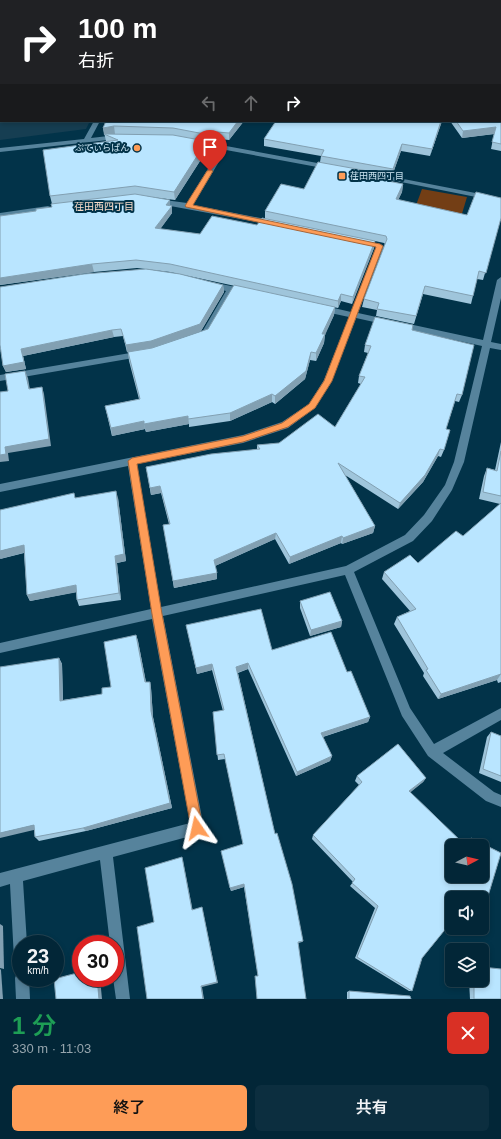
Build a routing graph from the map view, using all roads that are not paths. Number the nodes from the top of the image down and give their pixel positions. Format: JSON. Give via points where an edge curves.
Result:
{"nodes":[{"id":1,"x":96,"y":122,"type":"edge"},
{"id":2,"x":122,"y":137,"type":"edge"},
{"id":3,"x":87,"y":139,"type":"junction"},
{"id":4,"x":188,"y":142,"type":"edge"},
{"id":5,"x":224,"y":148,"type":"junction"},
{"id":6,"x":0,"y":150,"type":"edge"},
{"id":7,"x":334,"y":168,"type":"edge"},
{"id":8,"x":373,"y":176,"type":"edge"},
{"id":9,"x":151,"y":200,"type":"edge"},
{"id":10,"x":501,"y":200,"type":"edge"},
{"id":11,"x":189,"y":206,"type":"junction"},
{"id":12,"x":56,"y":207,"type":"edge"},
{"id":13,"x":0,"y":215,"type":"edge"},
{"id":14,"x":280,"y":225,"type":"edge"},
{"id":15,"x":357,"y":241,"type":"edge"},
{"id":16,"x":501,"y":280,"type":"edge"},
{"id":17,"x":201,"y":282,"type":"edge"},
{"id":18,"x":231,"y":289,"type":"junction"},
{"id":19,"x":254,"y":294,"type":"edge"},
{"id":20,"x":315,"y":306,"type":"edge"},
{"id":21,"x":352,"y":314,"type":"junction"},
{"id":22,"x":190,"y":339,"type":"edge"},
{"id":23,"x":487,"y":344,"type":"junction"},
{"id":24,"x":501,"y":347,"type":"edge"},
{"id":25,"x":153,"y":352,"type":"edge"},
{"id":26,"x":0,"y":378,"type":"edge"},
{"id":27,"x":132,"y":461,"type":"junction"},
{"id":28,"x":0,"y":488,"type":"edge"},
{"id":29,"x":348,"y":570,"type":"junction"},
{"id":30,"x":157,"y":614,"type":"junction"},
{"id":31,"x":0,"y":648,"type":"edge"},
{"id":32,"x":501,"y":714,"type":"edge"},
{"id":33,"x":432,"y":752,"type":"junction"},
{"id":34,"x":501,"y":801,"type":"edge"},
{"id":35,"x":106,"y":852,"type":"junction"},
{"id":36,"x":16,"y":875,"type":"junction"},
{"id":37,"x":0,"y":880,"type":"edge"},
{"id":38,"x":20,"y":935,"type":"edge"},
{"id":39,"x":22,"y":987,"type":"edge"},
{"id":40,"x":23,"y":999,"type":"edge"},
{"id":41,"x":124,"y":999,"type":"edge"}],
"edges":[{"from":1,"to":3,"type":"street"},
{"from":2,"to":3,"type":"street"},
{"from":3,"to":6,"type":"street"},
{"from":4,"to":5,"type":"street"},
{"from":5,"to":7,"type":"street"},
{"from":5,"to":11,"type":"street"},
{"from":8,"to":10,"type":"street"},
{"from":9,"to":11,"type":"street"},
{"from":11,"to":14,"type":"street"},
{"from":12,"to":13,"type":"street"},
{"from":15,"to":21,"type":"street","via":[[380,246]]},
{"from":16,"to":23,"type":"street"},
{"from":17,"to":18,"type":"street"},
{"from":18,"to":19,"type":"street"},
{"from":18,"to":22,"type":"street","via":[[204,334]]},
{"from":20,"to":21,"type":"street"},
{"from":21,"to":23,"type":"street"},
{"from":21,"to":27,"type":"street","via":[[328,381],[312,406],[285,425],[243,439]]},
{"from":23,"to":24,"type":"street"},
{"from":23,"to":29,"type":"street","via":[[459,462],[449,487],[428,518],[409,538]]},
{"from":25,"to":26,"type":"street"},
{"from":27,"to":28,"type":"street"},
{"from":27,"to":30,"type":"street"},
{"from":29,"to":30,"type":"street"},
{"from":29,"to":33,"type":"street","via":[[406,712]]},
{"from":30,"to":31,"type":"street"},
{"from":30,"to":35,"type":"street","via":[[197,828]]},
{"from":32,"to":33,"type":"street"},
{"from":33,"to":34,"type":"street","via":[[490,797]]},
{"from":35,"to":36,"type":"street"},
{"from":35,"to":41,"type":"street"},
{"from":36,"to":37,"type":"street"},
{"from":36,"to":38,"type":"street"},
{"from":39,"to":40,"type":"street"}]}
